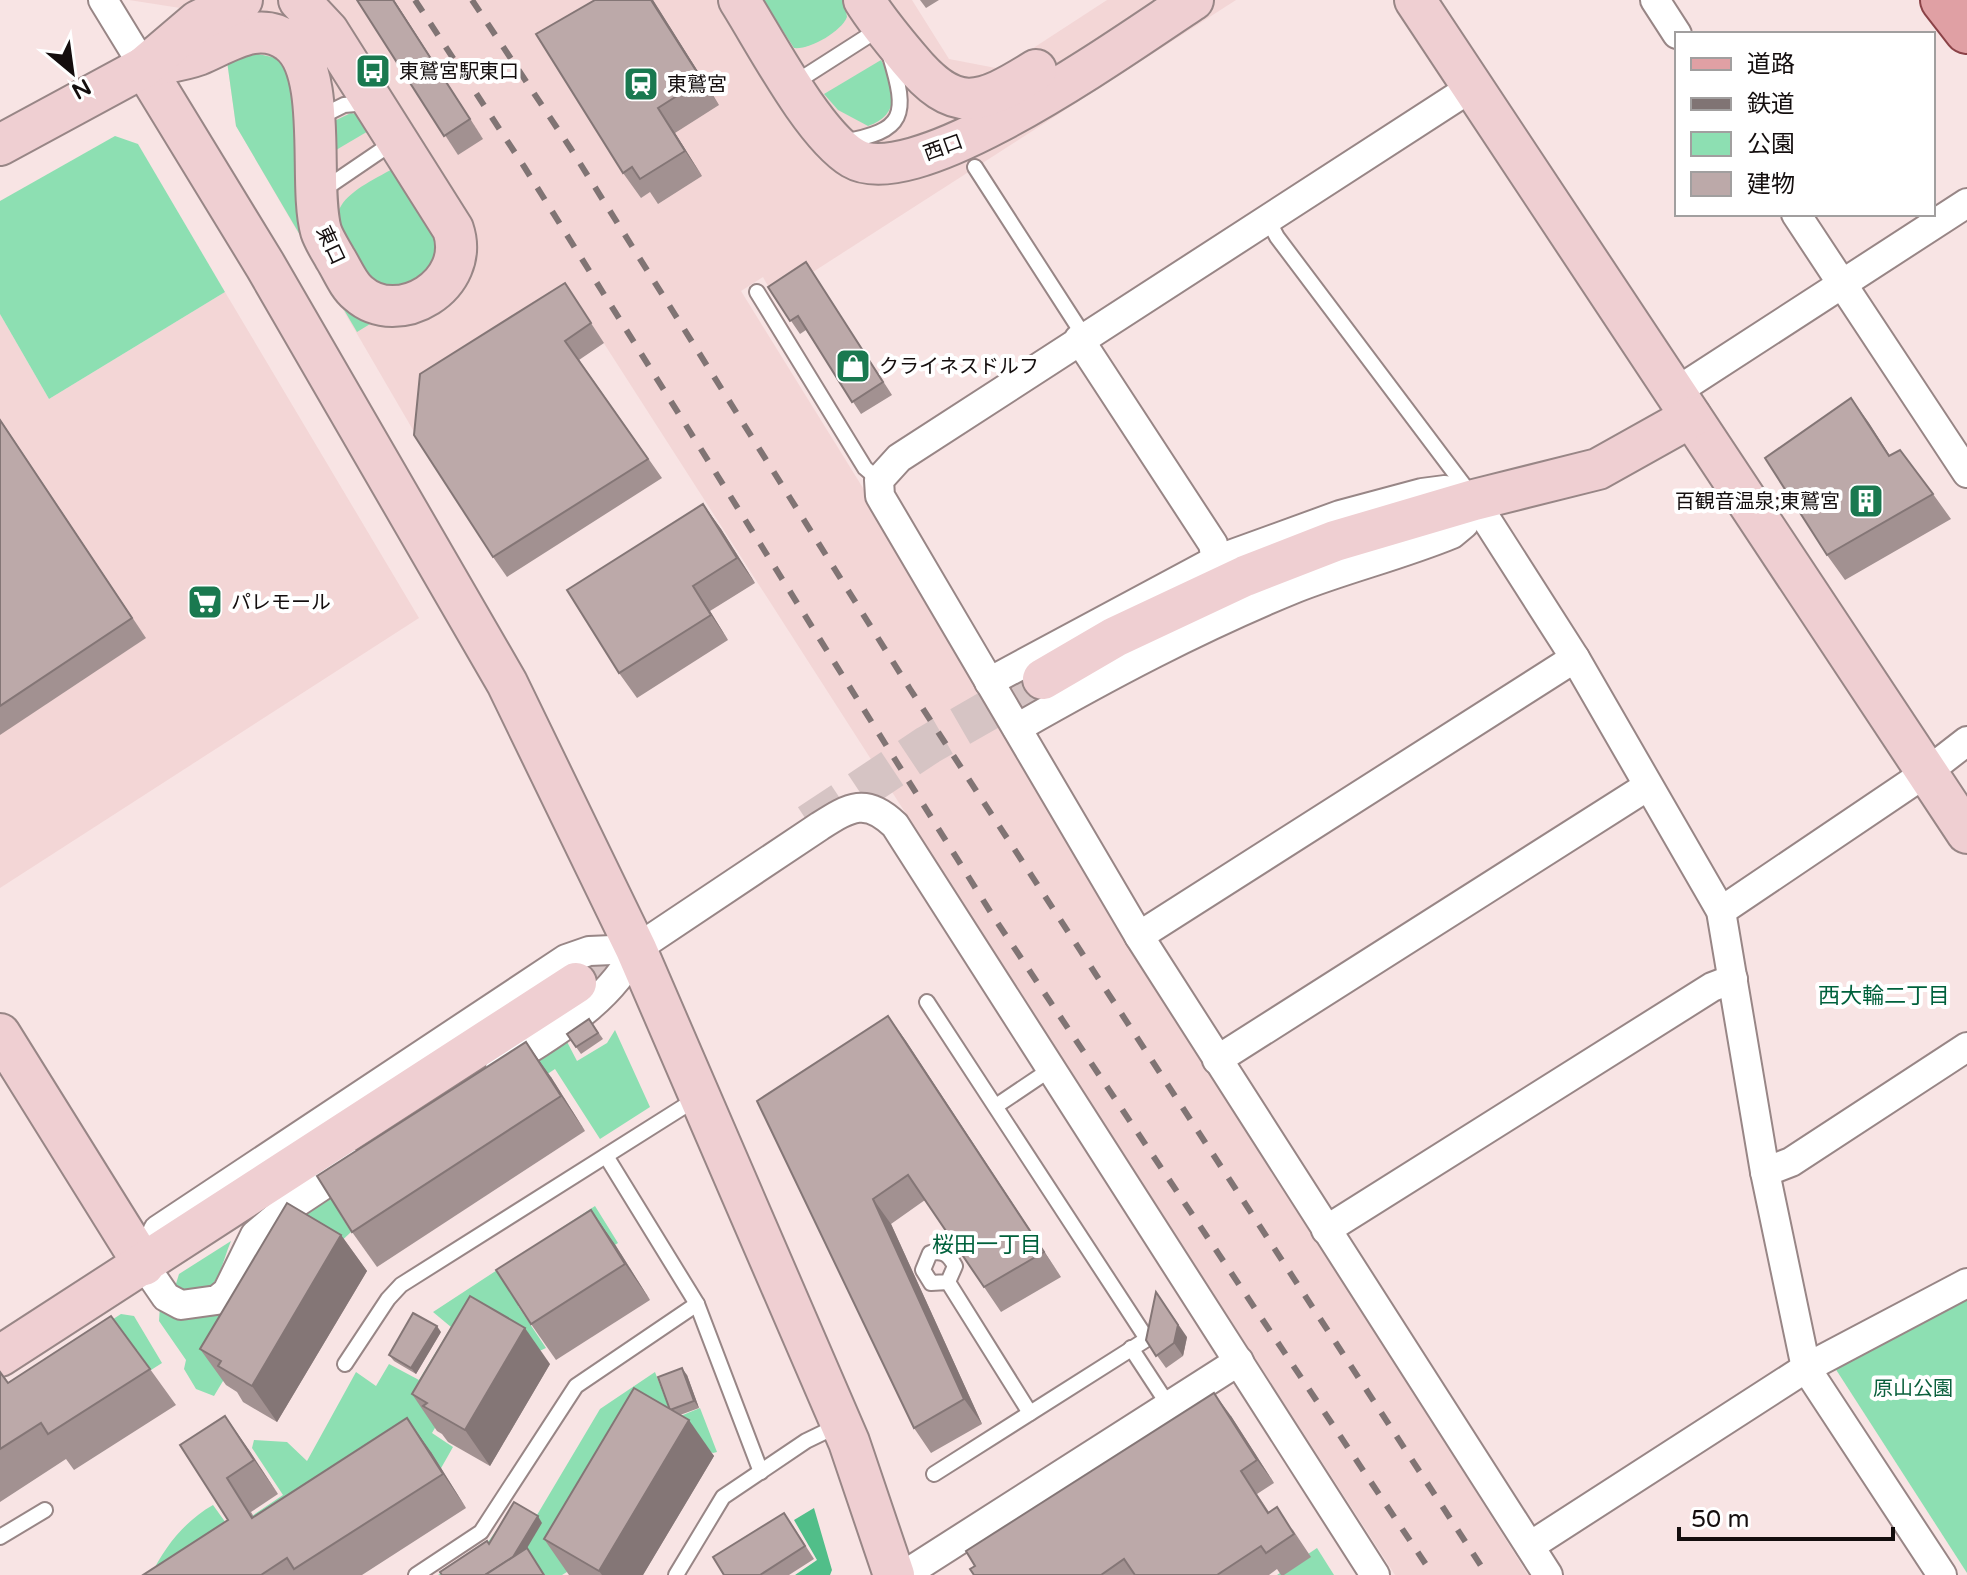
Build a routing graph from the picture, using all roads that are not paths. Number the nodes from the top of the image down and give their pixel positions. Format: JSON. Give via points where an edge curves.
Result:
{"nodes":[{"id":1,"x":103,"y":0,"type":"edge"},
{"id":2,"x":242,"y":0,"type":"edge"},
{"id":3,"x":299,"y":0,"type":"edge"},
{"id":4,"x":739,"y":0,"type":"edge"},
{"id":5,"x":1145,"y":0,"type":"edge"},
{"id":6,"x":1193,"y":0,"type":"edge"},
{"id":7,"x":1415,"y":0,"type":"edge"},
{"id":8,"x":1655,"y":0,"type":"edge"},
{"id":9,"x":1943,"y":0,"type":"edge"},
{"id":10,"x":871,"y":11,"type":"edge"},
{"id":11,"x":1967,"y":31,"type":"edge"},
{"id":12,"x":1676,"y":32,"type":"edge"},
{"id":13,"x":144,"y":67,"type":"junction"},
{"id":14,"x":793,"y":84,"type":"junction"},
{"id":15,"x":1472,"y":87,"type":"junction"},
{"id":16,"x":374,"y":103,"type":"junction"},
{"id":17,"x":313,"y":128,"type":"junction"},
{"id":18,"x":397,"y":140,"type":"junction"},
{"id":19,"x":835,"y":143,"type":"junction"},
{"id":20,"x":0,"y":145,"type":"edge"},
{"id":21,"x":975,"y":167,"type":"dead end"},
{"id":22,"x":317,"y":196,"type":"junction"},
{"id":23,"x":1967,"y":203,"type":"edge"},
{"id":24,"x":1797,"y":216,"type":"edge"},
{"id":25,"x":1267,"y":218,"type":"junction"},
{"id":26,"x":1843,"y":284,"type":"junction"},
{"id":27,"x":757,"y":292,"type":"dead end"},
{"id":28,"x":1081,"y":338,"type":"junction"},
{"id":29,"x":1683,"y":405,"type":"junction"},
{"id":30,"x":1967,"y":473,"type":"edge"},
{"id":31,"x":879,"y":480,"type":"junction"},
{"id":32,"x":1474,"y":500,"type":"junction"},
{"id":33,"x":1216,"y":560,"type":"junction"},
{"id":34,"x":1575,"y":658,"type":"junction"},
{"id":35,"x":1043,"y":679,"type":"tunnel mouth"},
{"id":36,"x":989,"y":682,"type":"junction"},
{"id":37,"x":1017,"y":728,"type":"junction"},
{"id":38,"x":1967,"y":741,"type":"edge"},
{"id":39,"x":1927,"y":772,"type":"junction"},
{"id":40,"x":1648,"y":786,"type":"junction"},
{"id":41,"x":1967,"y":833,"type":"edge"},
{"id":42,"x":1721,"y":911,"type":"junction"},
{"id":43,"x":1139,"y":936,"type":"junction"},
{"id":44,"x":636,"y":949,"type":"junction"},
{"id":45,"x":1733,"y":979,"type":"junction"},
{"id":46,"x":576,"y":983,"type":"tunnel mouth"},
{"id":47,"x":927,"y":1002,"type":"dead end"},
{"id":48,"x":0,"y":1034,"type":"edge"},
{"id":49,"x":1967,"y":1047,"type":"edge"},
{"id":50,"x":1217,"y":1060,"type":"junction"},
{"id":51,"x":1051,"y":1069,"type":"junction"},
{"id":52,"x":477,"y":1083,"type":"edge"},
{"id":53,"x":700,"y":1097,"type":"junction"},
{"id":54,"x":996,"y":1106,"type":"junction"},
{"id":55,"x":373,"y":1152,"type":"edge"},
{"id":56,"x":606,"y":1156,"type":"junction"},
{"id":57,"x":1765,"y":1172,"type":"junction"},
{"id":58,"x":1326,"y":1230,"type":"junction"},
{"id":59,"x":144,"y":1265,"type":"junction"},
{"id":60,"x":948,"y":1282,"type":"dead end"},
{"id":61,"x":1967,"y":1283,"type":"edge"},
{"id":62,"x":697,"y":1304,"type":"junction"},
{"id":63,"x":1131,"y":1348,"type":"junction"},
{"id":64,"x":0,"y":1356,"type":"edge"},
{"id":65,"x":1239,"y":1361,"type":"junction"},
{"id":66,"x":345,"y":1364,"type":"dead end"},
{"id":67,"x":1806,"y":1368,"type":"junction"},
{"id":68,"x":1169,"y":1406,"type":"junction"},
{"id":69,"x":1030,"y":1413,"type":"junction"},
{"id":70,"x":841,"y":1424,"type":"junction"},
{"id":71,"x":761,"y":1472,"type":"junction"},
{"id":72,"x":934,"y":1474,"type":"dead end"},
{"id":73,"x":45,"y":1510,"type":"dead end"},
{"id":74,"x":0,"y":1537,"type":"edge"},
{"id":75,"x":1530,"y":1546,"type":"junction"},
{"id":76,"x":416,"y":1575,"type":"edge"},
{"id":77,"x":676,"y":1575,"type":"edge"},
{"id":78,"x":894,"y":1575,"type":"edge"},
{"id":79,"x":904,"y":1575,"type":"edge"},
{"id":80,"x":1375,"y":1575,"type":"edge"},
{"id":81,"x":1548,"y":1575,"type":"edge"},
{"id":82,"x":1942,"y":1575,"type":"edge"}],
"edges":[{"from":1,"to":13,"type":"street"},
{"from":2,"to":13,"type":"street","via":[[198,21]]},
{"from":3,"to":16,"type":"street","name":"東口","via":[[328,31]]},
{"from":4,"to":14,"type":"street","name":"西口"},
{"from":5,"to":10,"type":"street","via":[[1010,86],[977,98],[946,95],[929,84]]},
{"from":6,"to":19,"type":"street","name":"西口","via":[[997,125],[966,139],[876,165],[850,156]]},
{"from":7,"to":15,"type":"street"},
{"from":8,"to":12,"type":"street"},
{"from":9,"to":11,"type":"main road"},
{"from":10,"to":14,"type":"lane","via":[[868,36]]},
{"from":10,"to":19,"type":"lane","via":[[901,92],[902,109],[881,134]]},
{"from":13,"to":17,"type":"street","name":"東口","via":[[197,56],[244,35],[275,34],[300,51],[305,62]]},
{"from":13,"to":20,"type":"street"},
{"from":13,"to":44,"type":"street","via":[[492,656]]},
{"from":14,"to":19,"type":"street","name":"西口"},
{"from":15,"to":25,"type":"street"},
{"from":15,"to":29,"type":"street"},
{"from":16,"to":17,"type":"lane","via":[[329,111]]},
{"from":16,"to":18,"type":"street","name":"東口"},
{"from":17,"to":22,"type":"street","name":"東口"},
{"from":18,"to":22,"type":"lane"},
{"from":18,"to":22,"type":"street","name":"東口","via":[[458,245],[454,268],[434,291],[387,305],[359,294],[322,234]]},
{"from":21,"to":28,"type":"lane"},
{"from":23,"to":26,"type":"street"},
{"from":24,"to":26,"type":"street"},
{"from":25,"to":28,"type":"street"},
{"from":25,"to":32,"type":"lane"},
{"from":26,"to":29,"type":"street"},
{"from":26,"to":30,"type":"street"},
{"from":27,"to":31,"type":"lane","via":[[865,468]]},
{"from":28,"to":31,"type":"street","via":[[899,458]]},
{"from":28,"to":33,"type":"street","via":[[1213,544]]},
{"from":29,"to":32,"type":"street","via":[[1598,469]]},
{"from":29,"to":39,"type":"street"},
{"from":31,"to":36,"type":"street","via":[[880,496]]},
{"from":32,"to":33,"type":"street","via":[[1445,490],[1422,493],[1340,515]]},
{"from":32,"to":34,"type":"street"},
{"from":32,"to":35,"type":"street","via":[[1335,541],[1245,576],[1115,637]]},
{"from":32,"to":37,"type":"street","via":[[1464,524],[1452,534],[1232,615],[1138,659]]},
{"from":33,"to":36,"type":"street"},
{"from":34,"to":40,"type":"street"},
{"from":34,"to":43,"type":"street"},
{"from":36,"to":37,"type":"street"},
{"from":37,"to":43,"type":"street"},
{"from":38,"to":39,"type":"street"},
{"from":39,"to":41,"type":"street"},
{"from":39,"to":42,"type":"street"},
{"from":40,"to":42,"type":"street"},
{"from":40,"to":50,"type":"street"},
{"from":42,"to":45,"type":"street"},
{"from":43,"to":50,"type":"street"},
{"from":44,"to":51,"type":"street","via":[[849,808],[872,810],[895,825]]},
{"from":44,"to":52,"type":"street","via":[[594,1005]]},
{"from":44,"to":53,"type":"street"},
{"from":44,"to":59,"type":"street","via":[[589,951],[566,959],[158,1230]]},
{"from":45,"to":57,"type":"street"},
{"from":45,"to":58,"type":"street","via":[[1712,987]]},
{"from":46,"to":59,"type":"street"},
{"from":47,"to":54,"type":"lane"},
{"from":48,"to":59,"type":"street"},
{"from":49,"to":57,"type":"street","via":[[1791,1162]]},
{"from":50,"to":58,"type":"street"},
{"from":51,"to":54,"type":"lane"},
{"from":51,"to":65,"type":"street"},
{"from":53,"to":56,"type":"lane"},
{"from":53,"to":70,"type":"street"},
{"from":54,"to":63,"type":"lane","via":[[1147,1339]]},
{"from":55,"to":59,"type":"street","via":[[255,1235],[227,1292],[217,1300],[181,1305],[166,1297]]},
{"from":56,"to":62,"type":"lane"},
{"from":56,"to":66,"type":"lane","via":[[401,1285]]},
{"from":57,"to":67,"type":"street"},
{"from":58,"to":75,"type":"street"},
{"from":59,"to":64,"type":"street"},
{"from":60,"to":69,"type":"lane"},
{"from":61,"to":67,"type":"street"},
{"from":62,"to":71,"type":"lane"},
{"from":62,"to":76,"type":"lane","via":[[576,1386],[481,1532]]},
{"from":63,"to":68,"type":"lane"},
{"from":63,"to":69,"type":"lane"},
{"from":65,"to":68,"type":"street"},
{"from":65,"to":80,"type":"street"},
{"from":67,"to":75,"type":"street"},
{"from":67,"to":82,"type":"street"},
{"from":68,"to":79,"type":"street"},
{"from":69,"to":72,"type":"lane"},
{"from":70,"to":71,"type":"lane"},
{"from":70,"to":78,"type":"street"},
{"from":71,"to":77,"type":"lane","via":[[723,1497]]},
{"from":73,"to":74,"type":"lane"},
{"from":75,"to":81,"type":"street"}]}
